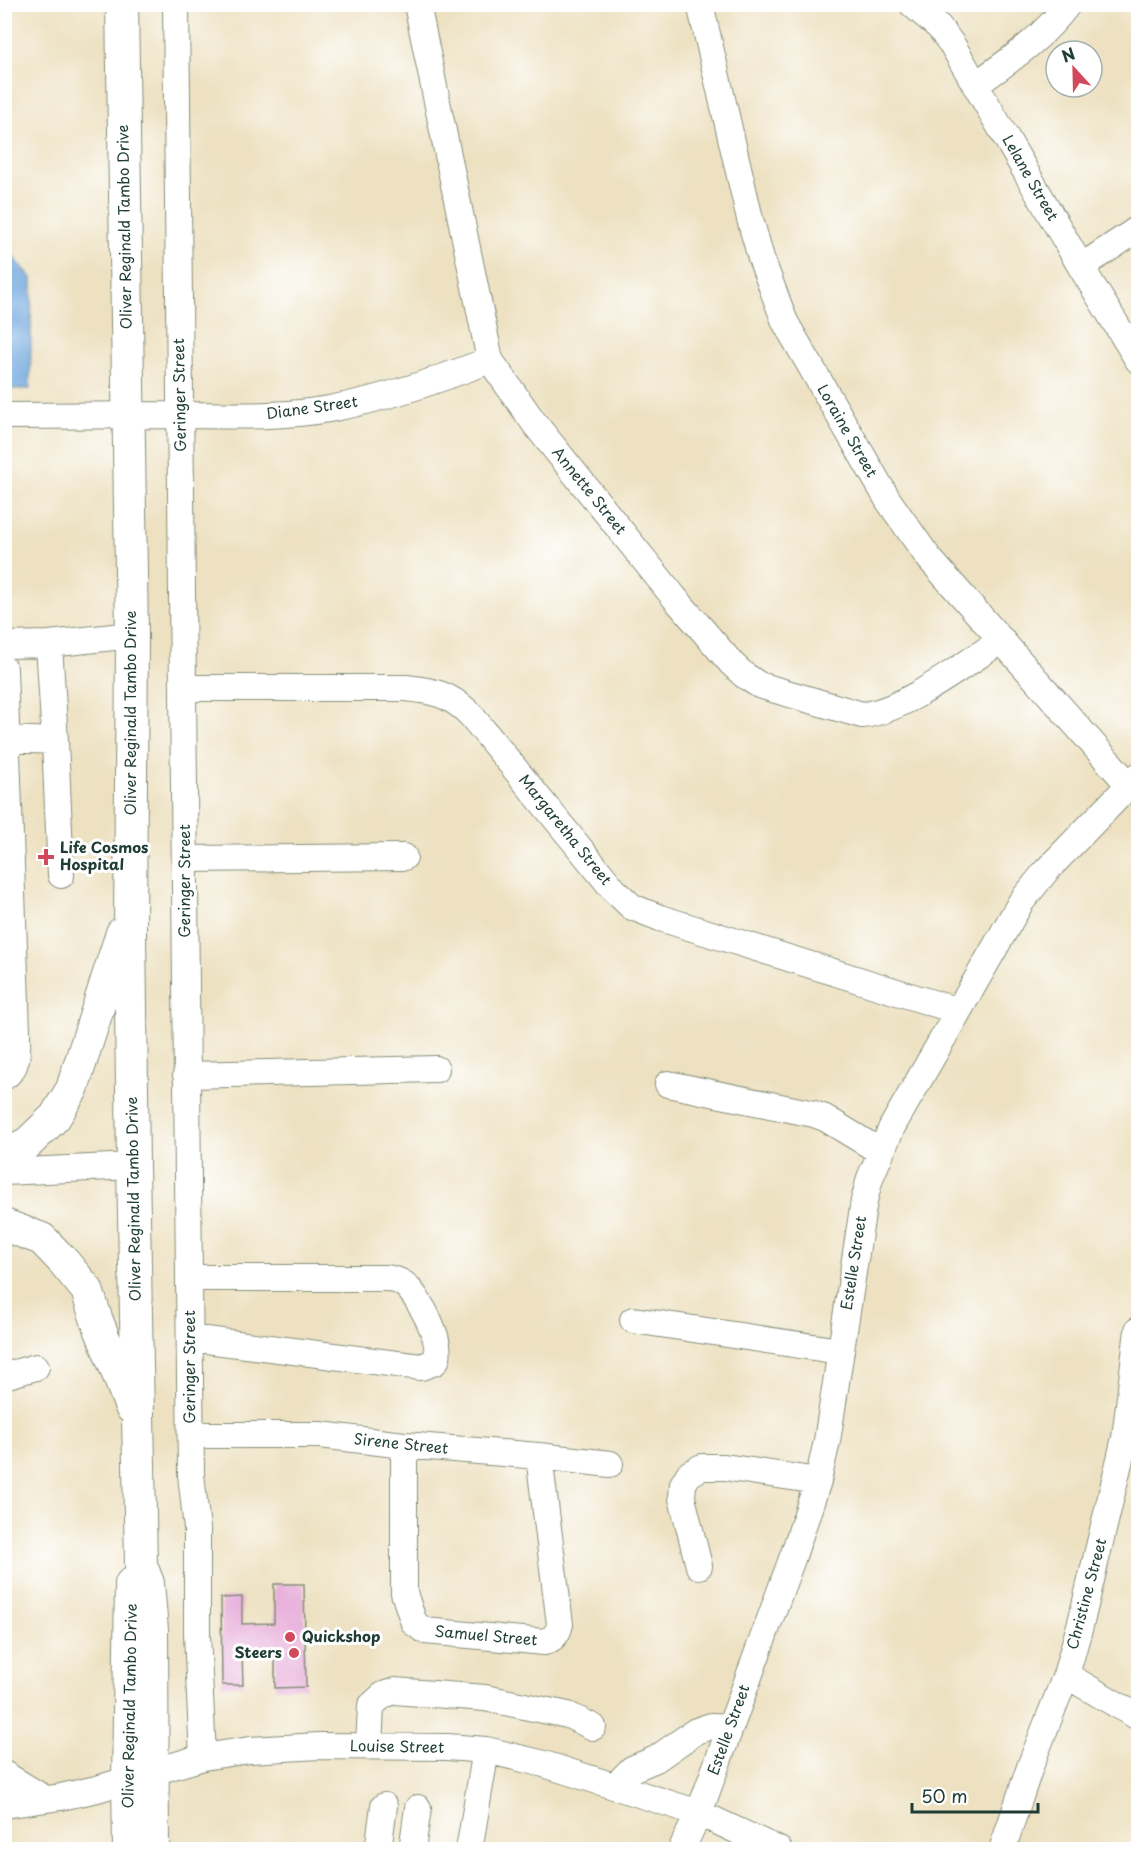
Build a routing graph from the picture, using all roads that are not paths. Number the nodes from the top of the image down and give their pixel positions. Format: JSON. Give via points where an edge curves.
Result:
{"nodes":[{"id":1,"x":122,"y":4,"type":"edge"},
{"id":2,"x":176,"y":4,"type":"edge"},
{"id":3,"x":417,"y":4,"type":"edge"},
{"id":4,"x":700,"y":4,"type":"edge"},
{"id":5,"x":912,"y":4,"type":"edge"},
{"id":6,"x":1068,"y":4,"type":"edge"},
{"id":7,"x":975,"y":85,"type":"junction"},
{"id":8,"x":1138,"y":229,"type":"edge"},
{"id":9,"x":1081,"y":267,"type":"junction"},
{"id":10,"x":490,"y":360,"type":"junction"},
{"id":11,"x":1138,"y":360,"type":"edge"},
{"id":12,"x":128,"y":415,"type":"junction"},
{"id":13,"x":180,"y":415,"type":"junction"},
{"id":14,"x":4,"y":416,"type":"edge"},
{"id":15,"x":132,"y":635,"type":"junction"},
{"id":16,"x":1002,"y":639,"type":"junction"},
{"id":17,"x":49,"y":644,"type":"junction"},
{"id":18,"x":4,"y":645,"type":"edge"},
{"id":19,"x":4,"y":669,"type":"edge"},
{"id":20,"x":183,"y":688,"type":"junction"},
{"id":21,"x":7,"y":739,"type":"junction"},
{"id":22,"x":55,"y":741,"type":"junction"},
{"id":23,"x":1134,"y":781,"type":"edge"},
{"id":24,"x":404,"y":857,"type":"dead end"},
{"id":25,"x":185,"y":859,"type":"junction"},
{"id":26,"x":61,"y":875,"type":"dead end"},
{"id":27,"x":130,"y":910,"type":"junction"},
{"id":28,"x":958,"y":1011,"type":"junction"},
{"id":29,"x":436,"y":1069,"type":"dead end"},
{"id":30,"x":186,"y":1076,"type":"junction"},
{"id":31,"x":4,"y":1077,"type":"edge"},
{"id":32,"x":668,"y":1084,"type":"dead end"},
{"id":33,"x":881,"y":1152,"type":"junction"},
{"id":34,"x":4,"y":1155,"type":"edge"},
{"id":35,"x":133,"y":1166,"type":"junction"},
{"id":36,"x":4,"y":1172,"type":"edge"},
{"id":37,"x":4,"y":1225,"type":"edge"},
{"id":38,"x":190,"y":1278,"type":"junction"},
{"id":39,"x":633,"y":1320,"type":"dead end"},
{"id":40,"x":1138,"y":1330,"type":"edge"},
{"id":41,"x":190,"y":1338,"type":"junction"},
{"id":42,"x":840,"y":1351,"type":"junction"},
{"id":43,"x":36,"y":1367,"type":"dead end"},
{"id":44,"x":4,"y":1376,"type":"edge"},
{"id":45,"x":139,"y":1428,"type":"junction"},
{"id":46,"x":191,"y":1435,"type":"junction"},
{"id":47,"x":1132,"y":1439,"type":"edge"},
{"id":48,"x":404,"y":1445,"type":"junction"},
{"id":49,"x":539,"y":1456,"type":"junction"},
{"id":50,"x":610,"y":1464,"type":"dead end"},
{"id":51,"x":818,"y":1481,"type":"junction"},
{"id":52,"x":699,"y":1566,"type":"dead end"},
{"id":53,"x":1066,"y":1675,"type":"junction"},
{"id":54,"x":1138,"y":1717,"type":"edge"},
{"id":55,"x":730,"y":1727,"type":"junction"},
{"id":56,"x":593,"y":1728,"type":"dead end"},
{"id":57,"x":369,"y":1746,"type":"junction"},
{"id":58,"x":486,"y":1750,"type":"junction"},
{"id":59,"x":203,"y":1757,"type":"junction"},
{"id":60,"x":4,"y":1774,"type":"edge"},
{"id":61,"x":140,"y":1776,"type":"junction"},
{"id":62,"x":615,"y":1786,"type":"junction"},
{"id":63,"x":45,"y":1799,"type":"junction"},
{"id":64,"x":4,"y":1805,"type":"edge"},
{"id":65,"x":384,"y":1806,"type":"dead end"},
{"id":66,"x":418,"y":1808,"type":"dead end"},
{"id":67,"x":699,"y":1813,"type":"junction"},
{"id":68,"x":129,"y":1850,"type":"edge"},
{"id":69,"x":153,"y":1850,"type":"edge"},
{"id":70,"x":378,"y":1850,"type":"edge"},
{"id":71,"x":412,"y":1850,"type":"edge"},
{"id":72,"x":469,"y":1850,"type":"edge"},
{"id":73,"x":681,"y":1850,"type":"edge"},
{"id":74,"x":779,"y":1850,"type":"edge"},
{"id":75,"x":1002,"y":1850,"type":"edge"}],
"edges":[{"from":1,"to":12,"type":"main road","name":"Oliver Reginald Tambo Drive"},
{"from":2,"to":13,"type":"street","name":"Geringer Street"},
{"from":3,"to":10,"type":"street","name":"Annette Street"},
{"from":4,"to":16,"type":"street","name":"Loraine Street","via":[[750,219],[785,322],[907,529]]},
{"from":5,"to":7,"type":"street","name":"Lelane Street","via":[[939,27]]},
{"from":6,"to":7,"type":"street","via":[[1037,39]]},
{"from":7,"to":9,"type":"street","name":"Lelane Street"},
{"from":8,"to":9,"type":"street"},
{"from":9,"to":11,"type":"street","name":"Lelane Street"},
{"from":10,"to":13,"type":"street","name":"Diane Street","via":[[371,400],[328,409],[246,416]]},
{"from":10,"to":16,"type":"street","name":"Annette Street","via":[[674,597],[732,664],[759,685],[862,716],[875,714],[929,687]]},
{"from":12,"to":13,"type":"street","name":"Diane Street"},
{"from":12,"to":14,"type":"street","name":"Diane Street"},
{"from":12,"to":15,"type":"main road","name":"Oliver Reginald Tambo Drive"},
{"from":13,"to":20,"type":"street","name":"Geringer Street"},
{"from":15,"to":17,"type":"street"},
{"from":15,"to":27,"type":"main road","name":"Oliver Reginald Tambo Drive"},
{"from":16,"to":23,"type":"street","name":"Loraine Street"},
{"from":17,"to":18,"type":"street"},
{"from":17,"to":22,"type":"street"},
{"from":19,"to":21,"type":"street"},
{"from":20,"to":25,"type":"street","name":"Geringer Street"},
{"from":20,"to":28,"type":"street","name":"Margaretha Street","via":[[383,687],[431,690],[453,698],[632,907]]},
{"from":21,"to":22,"type":"street"},
{"from":21,"to":31,"type":"street","via":[[17,1031],[14,1070]]},
{"from":22,"to":26,"type":"street"},
{"from":23,"to":28,"type":"street","name":"Estelle Street","via":[[1021,902]]},
{"from":24,"to":25,"type":"street"},
{"from":25,"to":30,"type":"street","name":"Geringer Street"},
{"from":27,"to":34,"type":"main road","via":[[72,1089],[55,1117],[28,1143]]},
{"from":27,"to":35,"type":"main road","name":"Oliver Reginald Tambo Drive"},
{"from":28,"to":33,"type":"street","name":"Estelle Street","via":[[908,1096]]},
{"from":29,"to":30,"type":"street"},
{"from":30,"to":38,"type":"street","name":"Geringer Street"},
{"from":32,"to":33,"type":"street","via":[[814,1114]]},
{"from":33,"to":42,"type":"street","name":"Estelle Street","via":[[864,1202]]},
{"from":35,"to":36,"type":"street"},
{"from":35,"to":45,"type":"main road","name":"Oliver Reginald Tambo Drive"},
{"from":37,"to":45,"type":"main road","via":[[42,1239],[87,1290]]},
{"from":38,"to":41,"type":"street","name":"Geringer Street"},
{"from":38,"to":41,"type":"street","via":[[397,1280],[416,1297],[439,1352],[435,1362],[421,1367]]},
{"from":39,"to":42,"type":"street"},
{"from":40,"to":47,"type":"street","name":"Christine Street"},
{"from":41,"to":46,"type":"street","name":"Geringer Street"},
{"from":42,"to":51,"type":"street","name":"Estelle Street"},
{"from":43,"to":44,"type":"street"},
{"from":45,"to":61,"type":"main road","name":"Oliver Reginald Tambo Drive","via":[[141,1565],[152,1629]]},
{"from":46,"to":48,"type":"street","name":"Sirene Street","via":[[320,1435]]},
{"from":46,"to":59,"type":"street","name":"Geringer Street"},
{"from":47,"to":53,"type":"street","name":"Christine Street"},
{"from":48,"to":49,"type":"street","name":"Sirene Street"},
{"from":48,"to":49,"type":"street","name":"Samuel Street","via":[[404,1593],[414,1623],[425,1630],[543,1642],[552,1640],[560,1624]]},
{"from":49,"to":50,"type":"street","name":"Sirene Street"},
{"from":51,"to":52,"type":"street","via":[[724,1467],[702,1467],[690,1474],[683,1484],[682,1498]]},
{"from":51,"to":55,"type":"street","name":"Estelle Street"},
{"from":53,"to":54,"type":"street"},
{"from":53,"to":75,"type":"street","name":"Christine Street"},
{"from":55,"to":62,"type":"street","via":[[711,1726],[696,1731],[656,1759],[632,1769]]},
{"from":55,"to":67,"type":"street","name":"Estelle Street"},
{"from":56,"to":57,"type":"street","via":[[568,1715],[519,1704],[394,1691],[371,1706]]},
{"from":57,"to":58,"type":"street","name":"Louise Street"},
{"from":57,"to":59,"type":"street","name":"Louise Street","via":[[250,1750]]},
{"from":58,"to":62,"type":"street","name":"Louise Street","via":[[533,1760]]},
{"from":58,"to":72,"type":"street"},
{"from":59,"to":61,"type":"street","name":"Louise Street"},
{"from":60,"to":63,"type":"street"},
{"from":61,"to":63,"type":"street","name":"Louise Street"},
{"from":61,"to":68,"type":"main road","name":"Oliver Reginald Tambo Drive"},
{"from":61,"to":69,"type":"main road","name":"Oliver Reginald Tambo Drive"},
{"from":62,"to":67,"type":"street","name":"Louise Street"},
{"from":63,"to":64,"type":"street","name":"Louise Street"},
{"from":65,"to":70,"type":"street"},
{"from":66,"to":71,"type":"street"},
{"from":67,"to":73,"type":"street","name":"Estelle Street"},
{"from":67,"to":74,"type":"street","name":"Louise Street"}]}
